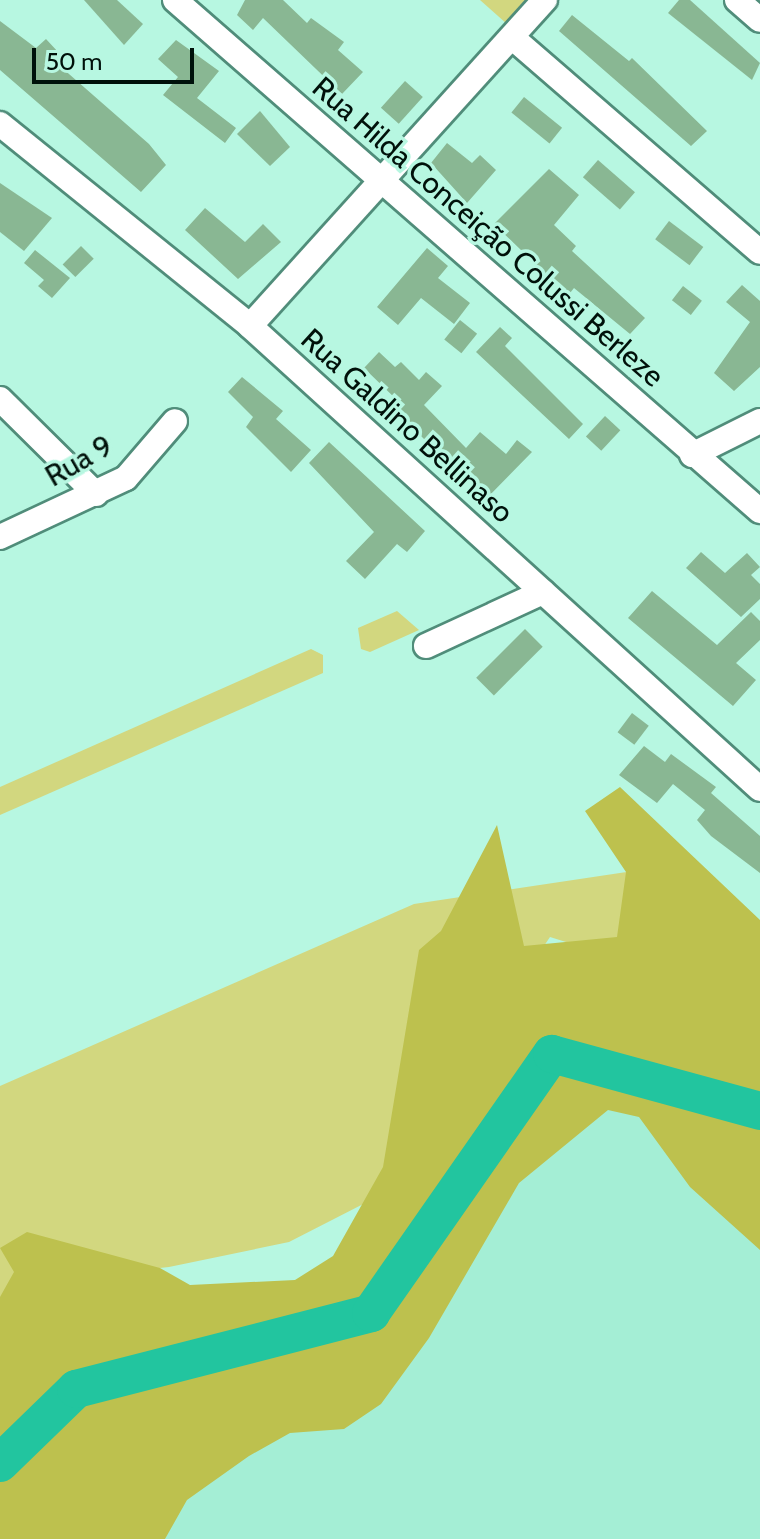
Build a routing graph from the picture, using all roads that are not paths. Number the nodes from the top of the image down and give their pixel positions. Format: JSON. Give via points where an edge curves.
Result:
{"nodes":[{"id":1,"x":175,"y":0,"type":"edge"},
{"id":2,"x":545,"y":0,"type":"edge"},
{"id":3,"x":737,"y":0,"type":"edge"},
{"id":4,"x":760,"y":20,"type":"edge"},
{"id":5,"x":514,"y":39,"type":"junction"},
{"id":6,"x":0,"y":124,"type":"edge"},
{"id":7,"x":385,"y":183,"type":"junction"},
{"id":8,"x":760,"y":252,"type":"edge"},
{"id":9,"x":250,"y":326,"type":"junction"},
{"id":10,"x":0,"y":399,"type":"edge"},
{"id":11,"x":175,"y":421,"type":"dead end"},
{"id":12,"x":760,"y":421,"type":"edge"},
{"id":13,"x":692,"y":455,"type":"junction"},
{"id":14,"x":96,"y":494,"type":"junction"},
{"id":15,"x":755,"y":500,"type":"edge"},
{"id":16,"x":0,"y":537,"type":"edge"},
{"id":17,"x":543,"y":592,"type":"junction"},
{"id":18,"x":426,"y":646,"type":"dead end"},
{"id":19,"x":760,"y":789,"type":"edge"}],
"edges":[{"from":1,"to":7,"type":"street","name":"Rua Hilda Conceição Colussi Berleze"},
{"from":2,"to":5,"type":"street"},
{"from":3,"to":4,"type":"street"},
{"from":5,"to":7,"type":"street"},
{"from":5,"to":8,"type":"street"},
{"from":6,"to":9,"type":"street","name":"Rua Galdino Bellinaso"},
{"from":7,"to":9,"type":"street"},
{"from":7,"to":13,"type":"street","name":"Rua Hilda Conceição Colussi Berleze"},
{"from":9,"to":17,"type":"street","name":"Rua Galdino Bellinaso"},
{"from":10,"to":14,"type":"street"},
{"from":11,"to":14,"type":"street","name":"Rua 9","via":[[126,478]]},
{"from":12,"to":13,"type":"street"},
{"from":13,"to":15,"type":"street","name":"Rua Hilda Conceição Colussi Berleze"},
{"from":14,"to":16,"type":"street","name":"Rua 9"},
{"from":17,"to":18,"type":"street"},
{"from":17,"to":19,"type":"street","name":"Rua Galdino Bellinaso"}]}
